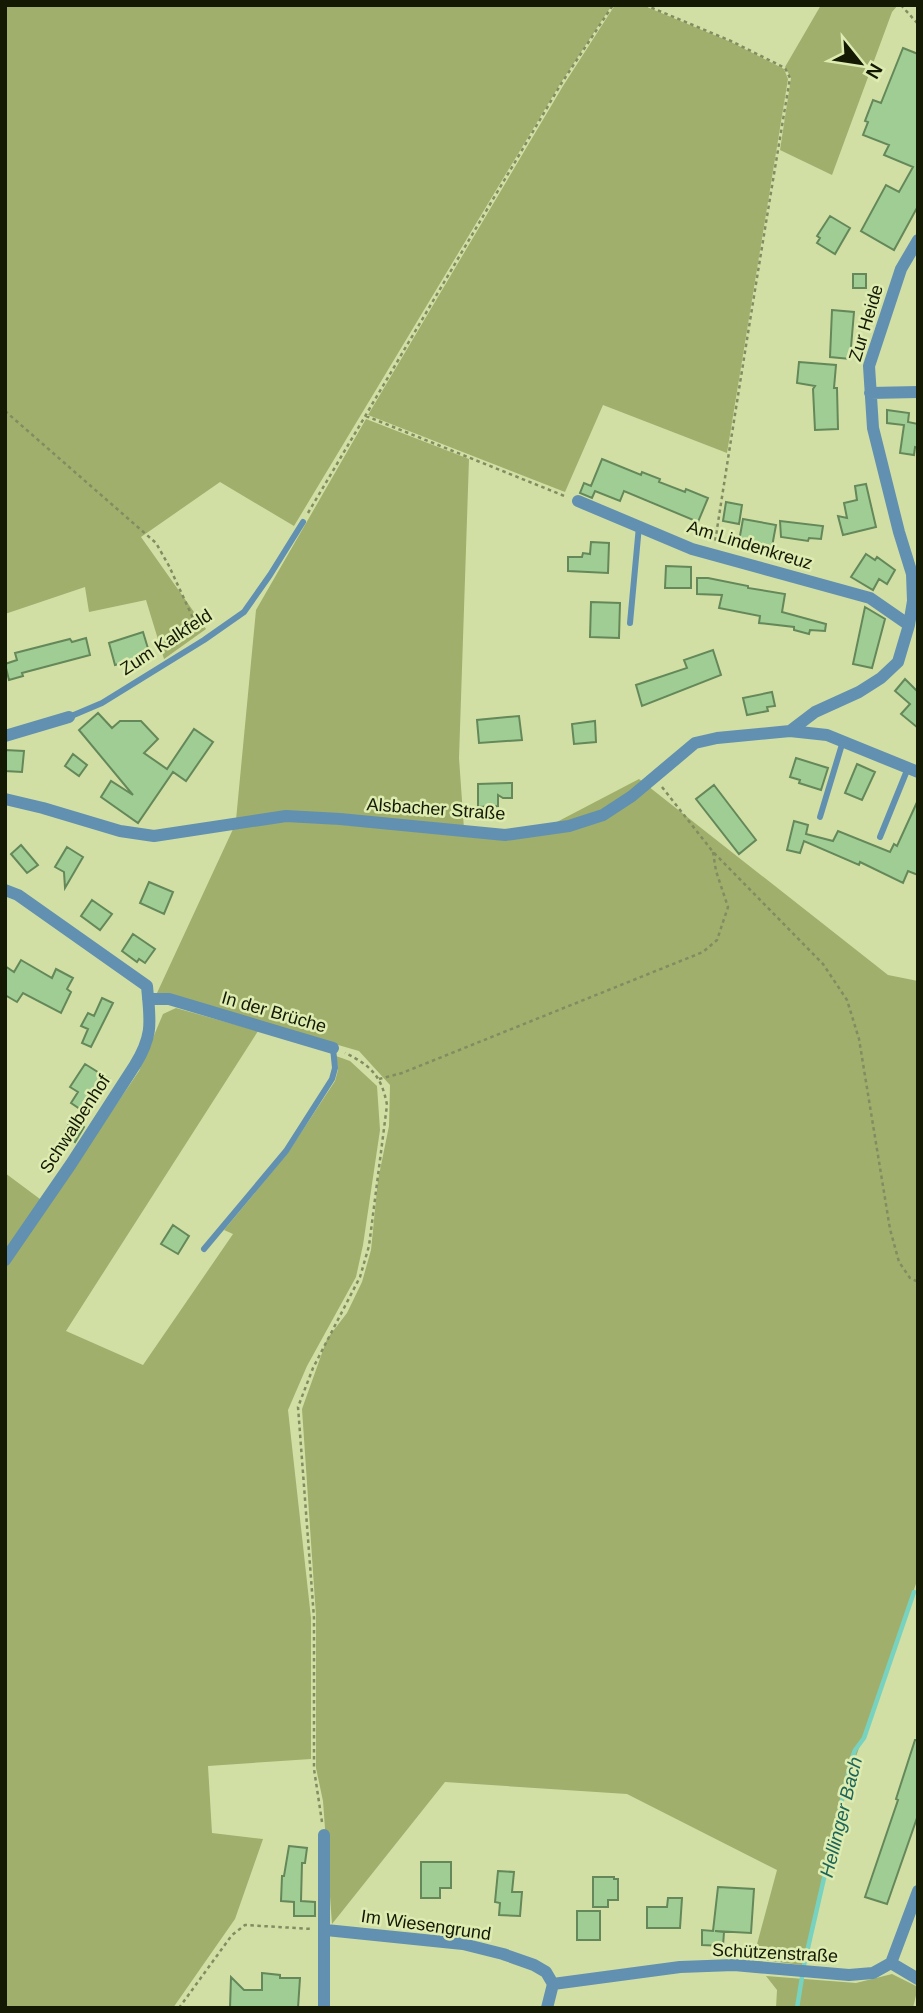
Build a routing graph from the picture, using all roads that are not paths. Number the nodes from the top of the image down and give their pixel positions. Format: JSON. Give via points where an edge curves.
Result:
{"nodes":[{"id":1,"x":918,"y":240,"type":"edge"},
{"id":2,"x":918,"y":392,"type":"edge"},
{"id":3,"x":870,"y":393,"type":"junction"},
{"id":4,"x":578,"y":501,"type":"road end"},
{"id":5,"x":303,"y":522,"type":"road end"},
{"id":6,"x":639,"y":526,"type":"junction"},
{"id":7,"x":916,"y":601,"type":"edge"},
{"id":8,"x":630,"y":623,"type":"dead end"},
{"id":9,"x":909,"y":625,"type":"junction"},
{"id":10,"x":69,"y":717,"type":"joint"},
{"id":11,"x":790,"y":731,"type":"junction"},
{"id":12,"x":5,"y":736,"type":"edge"},
{"id":13,"x":843,"y":741,"type":"junction"},
{"id":14,"x":913,"y":770,"type":"edge"},
{"id":15,"x":5,"y":799,"type":"edge"},
{"id":16,"x":820,"y":817,"type":"dead end"},
{"id":17,"x":880,"y":837,"type":"dead end"},
{"id":18,"x":5,"y":890,"type":"edge"},
{"id":19,"x":148,"y":999,"type":"junction"},
{"id":20,"x":332,"y":1048,"type":"joint"},
{"id":21,"x":204,"y":1249,"type":"dead end"},
{"id":22,"x":5,"y":1260,"type":"edge"},
{"id":23,"x":324,"y":1835,"type":"road end"},
{"id":24,"x":918,"y":1891,"type":"edge"},
{"id":25,"x":326,"y":1930,"type":"junction"},
{"id":26,"x":891,"y":1963,"type":"junction"},
{"id":27,"x":918,"y":1979,"type":"edge"},
{"id":28,"x":553,"y":1984,"type":"junction"},
{"id":29,"x":324,"y":2008,"type":"edge"},
{"id":30,"x":547,"y":2008,"type":"edge"}],
"edges":[{"from":1,"to":3,"type":"street","name":"Zur Heide","via":[[901,269],[869,366]]},
{"from":2,"to":3,"type":"street"},
{"from":3,"to":7,"type":"street","name":"Zur Heide","via":[[873,428]]},
{"from":4,"to":6,"type":"street","name":"Am Lindenkreuz"},
{"from":5,"to":10,"type":"lane","name":"Zum Kalkfeld","via":[[244,612],[102,703]]},
{"from":6,"to":8,"type":"lane"},
{"from":6,"to":9,"type":"street","name":"Am Lindenkreuz","via":[[713,556],[870,598]]},
{"from":7,"to":9,"type":"street","name":"Zur Heide"},
{"from":9,"to":11,"type":"street","name":"Zur Heide","via":[[898,662],[881,678],[815,712]]},
{"from":10,"to":12,"type":"street","name":"Zum Kalkfeld"},
{"from":11,"to":13,"type":"street","name":"Alsbacher Straße"},
{"from":11,"to":15,"type":"street","name":"Alsbacher Straße","via":[[695,743],[603,815],[569,826],[505,835],[286,817],[154,836]]},
{"from":13,"to":14,"type":"street","name":"Alsbacher Straße"},
{"from":13,"to":16,"type":"lane"},
{"from":14,"to":17,"type":"lane"},
{"from":18,"to":19,"type":"street","via":[[147,986]]},
{"from":19,"to":20,"type":"street","name":"In der Brüche","via":[[169,999]]},
{"from":19,"to":22,"type":"street","name":"Schwalbenhof","via":[[151,1026],[144,1049]]},
{"from":20,"to":21,"type":"lane","name":"In der Brüche","via":[[332,1079],[286,1151]]},
{"from":23,"to":25,"type":"street"},
{"from":24,"to":26,"type":"street"},
{"from":25,"to":28,"type":"street","name":"Im Wiesengrund","via":[[463,1944],[534,1965],[547,1972]]},
{"from":25,"to":29,"type":"street"},
{"from":26,"to":27,"type":"street"},
{"from":26,"to":28,"type":"street","name":"Schützenstraße","via":[[873,1973],[849,1975],[734,1965]]},
{"from":28,"to":30,"type":"street"}]}
